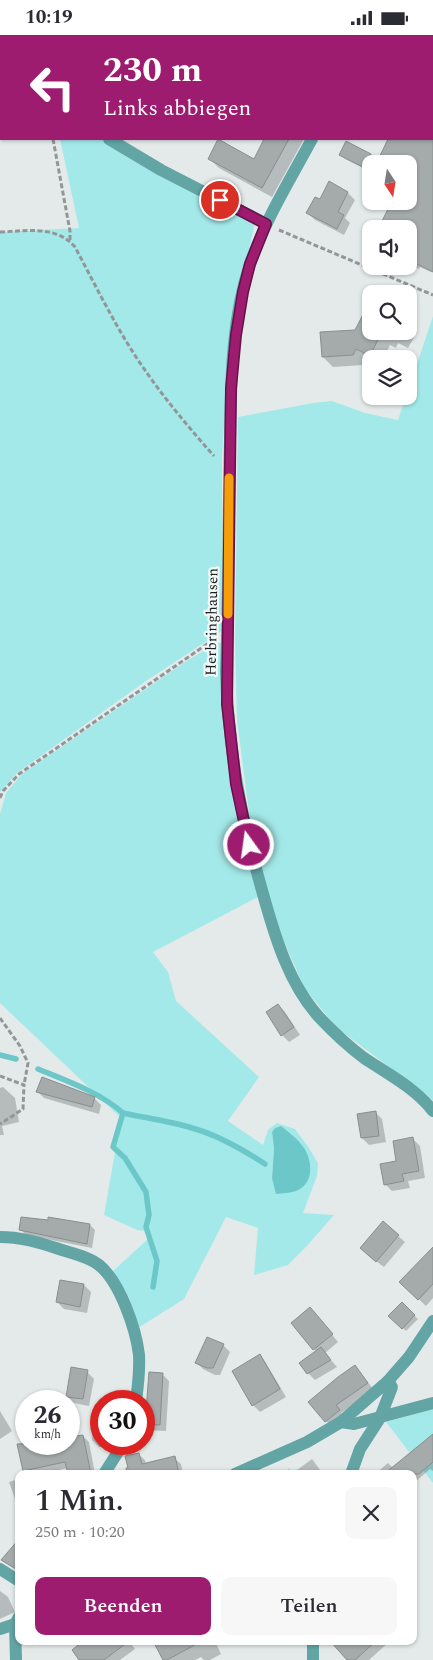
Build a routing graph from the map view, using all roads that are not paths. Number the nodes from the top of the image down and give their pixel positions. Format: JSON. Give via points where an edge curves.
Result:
{"nodes":[{"id":1,"x":111,"y":140,"type":"edge"},
{"id":2,"x":311,"y":140,"type":"edge"},
{"id":3,"x":266,"y":224,"type":"junction"},
{"id":4,"x":433,"y":1111,"type":"edge"},
{"id":5,"x":0,"y":1237,"type":"edge"},
{"id":6,"x":433,"y":1321,"type":"edge"},
{"id":7,"x":388,"y":1381,"type":"junction"},
{"id":8,"x":138,"y":1390,"type":"edge"},
{"id":9,"x":433,"y":1403,"type":"edge"},
{"id":10,"x":380,"y":1417,"type":"junction"},
{"id":11,"x":340,"y":1422,"type":"junction"},
{"id":12,"x":116,"y":1455,"type":"edge"},
{"id":13,"x":107,"y":1470,"type":"edge"},
{"id":14,"x":244,"y":1470,"type":"edge"},
{"id":15,"x":352,"y":1470,"type":"edge"},
{"id":16,"x":0,"y":1569,"type":"edge"},
{"id":17,"x":15,"y":1578,"type":"edge"},
{"id":18,"x":15,"y":1621,"type":"edge"},
{"id":19,"x":0,"y":1629,"type":"edge"},
{"id":20,"x":16,"y":1645,"type":"edge"},
{"id":21,"x":313,"y":1645,"type":"edge"},
{"id":22,"x":16,"y":1660,"type":"edge"},
{"id":23,"x":313,"y":1660,"type":"edge"}],
"edges":[{"from":1,"to":3,"type":"street"},
{"from":2,"to":3,"type":"street","name":"Herbringhausen"},
{"from":3,"to":4,"type":"street","name":"Herbringhausen","via":[[243,292],[232,372],[227,704],[238,793],[273,930],[303,995],[334,1033],[425,1101]]},
{"from":5,"to":8,"type":"street","via":[[17,1237],[76,1255],[98,1265],[112,1279],[132,1323],[138,1354]]},
{"from":6,"to":7,"type":"street"},
{"from":7,"to":10,"type":"street","via":[[392,1387]]},
{"from":7,"to":11,"type":"street"},
{"from":9,"to":10,"type":"street"},
{"from":10,"to":11,"type":"street","via":[[354,1424]]},
{"from":10,"to":15,"type":"street","via":[[360,1449]]},
{"from":11,"to":14,"type":"street","via":[[306,1442]]},
{"from":12,"to":13,"type":"street"},
{"from":16,"to":17,"type":"street"},
{"from":18,"to":19,"type":"street"},
{"from":20,"to":22,"type":"street"},
{"from":21,"to":23,"type":"street"}]}
